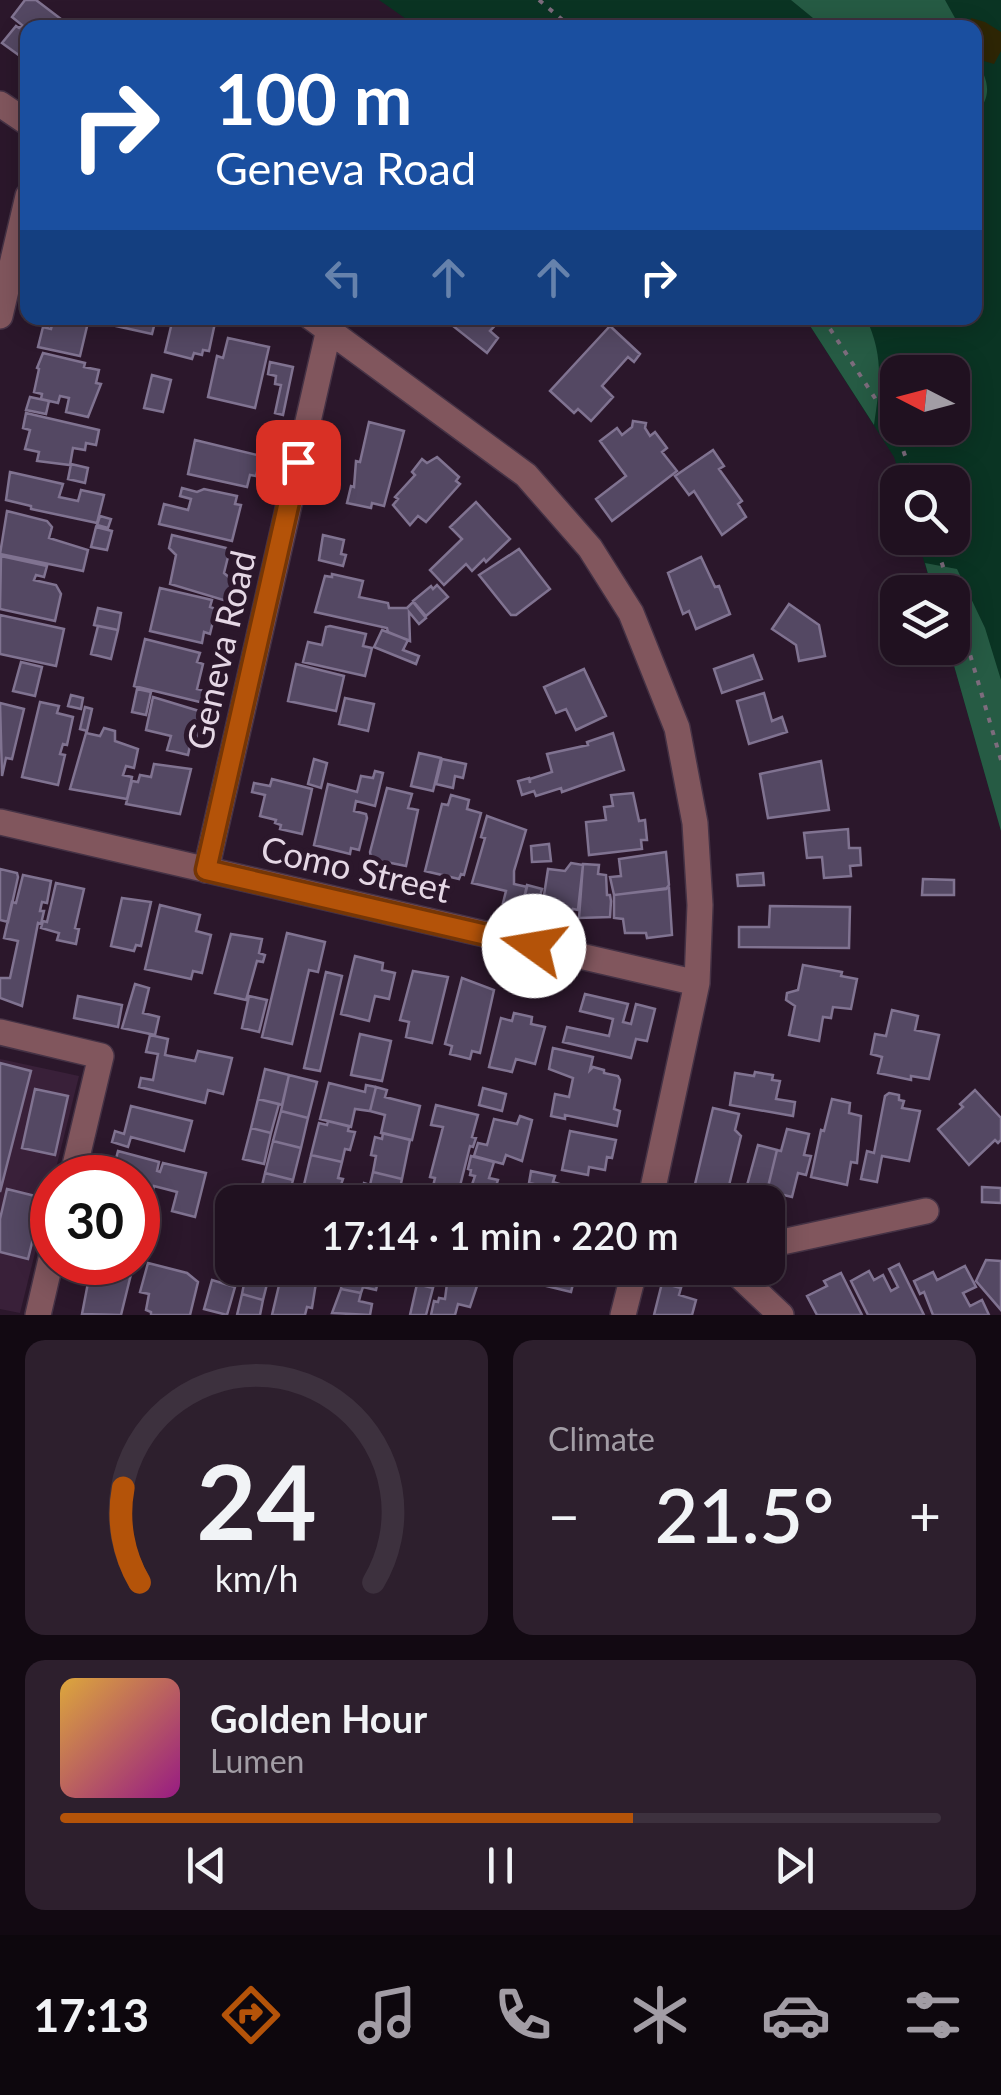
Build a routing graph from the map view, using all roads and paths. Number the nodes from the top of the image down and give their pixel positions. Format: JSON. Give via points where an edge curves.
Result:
{"nodes":[{"id":1,"x":539,"y":0,"type":"edge"},
{"id":2,"x":563,"y":20,"type":"edge"},
{"id":3,"x":20,"y":230,"type":"edge"},
{"id":4,"x":0,"y":316,"type":"edge"},
{"id":5,"x":320,"y":325,"type":"edge"},
{"id":6,"x":323,"y":325,"type":"edge"},
{"id":7,"x":827,"y":325,"type":"edge"},
{"id":8,"x":908,"y":465,"type":"edge"},
{"id":9,"x":970,"y":654,"type":"edge"},
{"id":10,"x":1001,"y":760,"type":"edge"},
{"id":11,"x":0,"y":822,"type":"edge"},
{"id":12,"x":206,"y":870,"type":"junction"},
{"id":13,"x":697,"y":983,"type":"junction"},
{"id":14,"x":0,"y":1032,"type":"edge"},
{"id":15,"x":77,"y":1155,"type":"edge"},
{"id":16,"x":654,"y":1185,"type":"edge"},
{"id":17,"x":926,"y":1211,"type":"dead end"},
{"id":18,"x":785,"y":1241,"type":"edge"},
{"id":19,"x":45,"y":1285,"type":"edge"},
{"id":20,"x":631,"y":1285,"type":"edge"},
{"id":21,"x":749,"y":1285,"type":"edge"},
{"id":22,"x":38,"y":1315,"type":"edge"},
{"id":23,"x":623,"y":1315,"type":"edge"},
{"id":24,"x":781,"y":1315,"type":"edge"}],
"edges":[{"from":1,"to":2,"type":"path"},
{"from":3,"to":4,"type":"street"},
{"from":5,"to":12,"type":"street","name":"Geneva Road"},
{"from":6,"to":13,"type":"street","via":[[526,475],[590,548],[631,613],[677,728],[696,823]]},
{"from":7,"to":8,"type":"path","via":[[896,432]]},
{"from":9,"to":10,"type":"path"},
{"from":11,"to":12,"type":"street","name":"Como Street"},
{"from":12,"to":13,"type":"street","name":"Como Street"},
{"from":13,"to":16,"type":"street"},
{"from":14,"to":15,"type":"street","via":[[101,1056]]},
{"from":17,"to":18,"type":"street"},
{"from":19,"to":22,"type":"street"},
{"from":20,"to":23,"type":"street"},
{"from":21,"to":24,"type":"street"}]}
